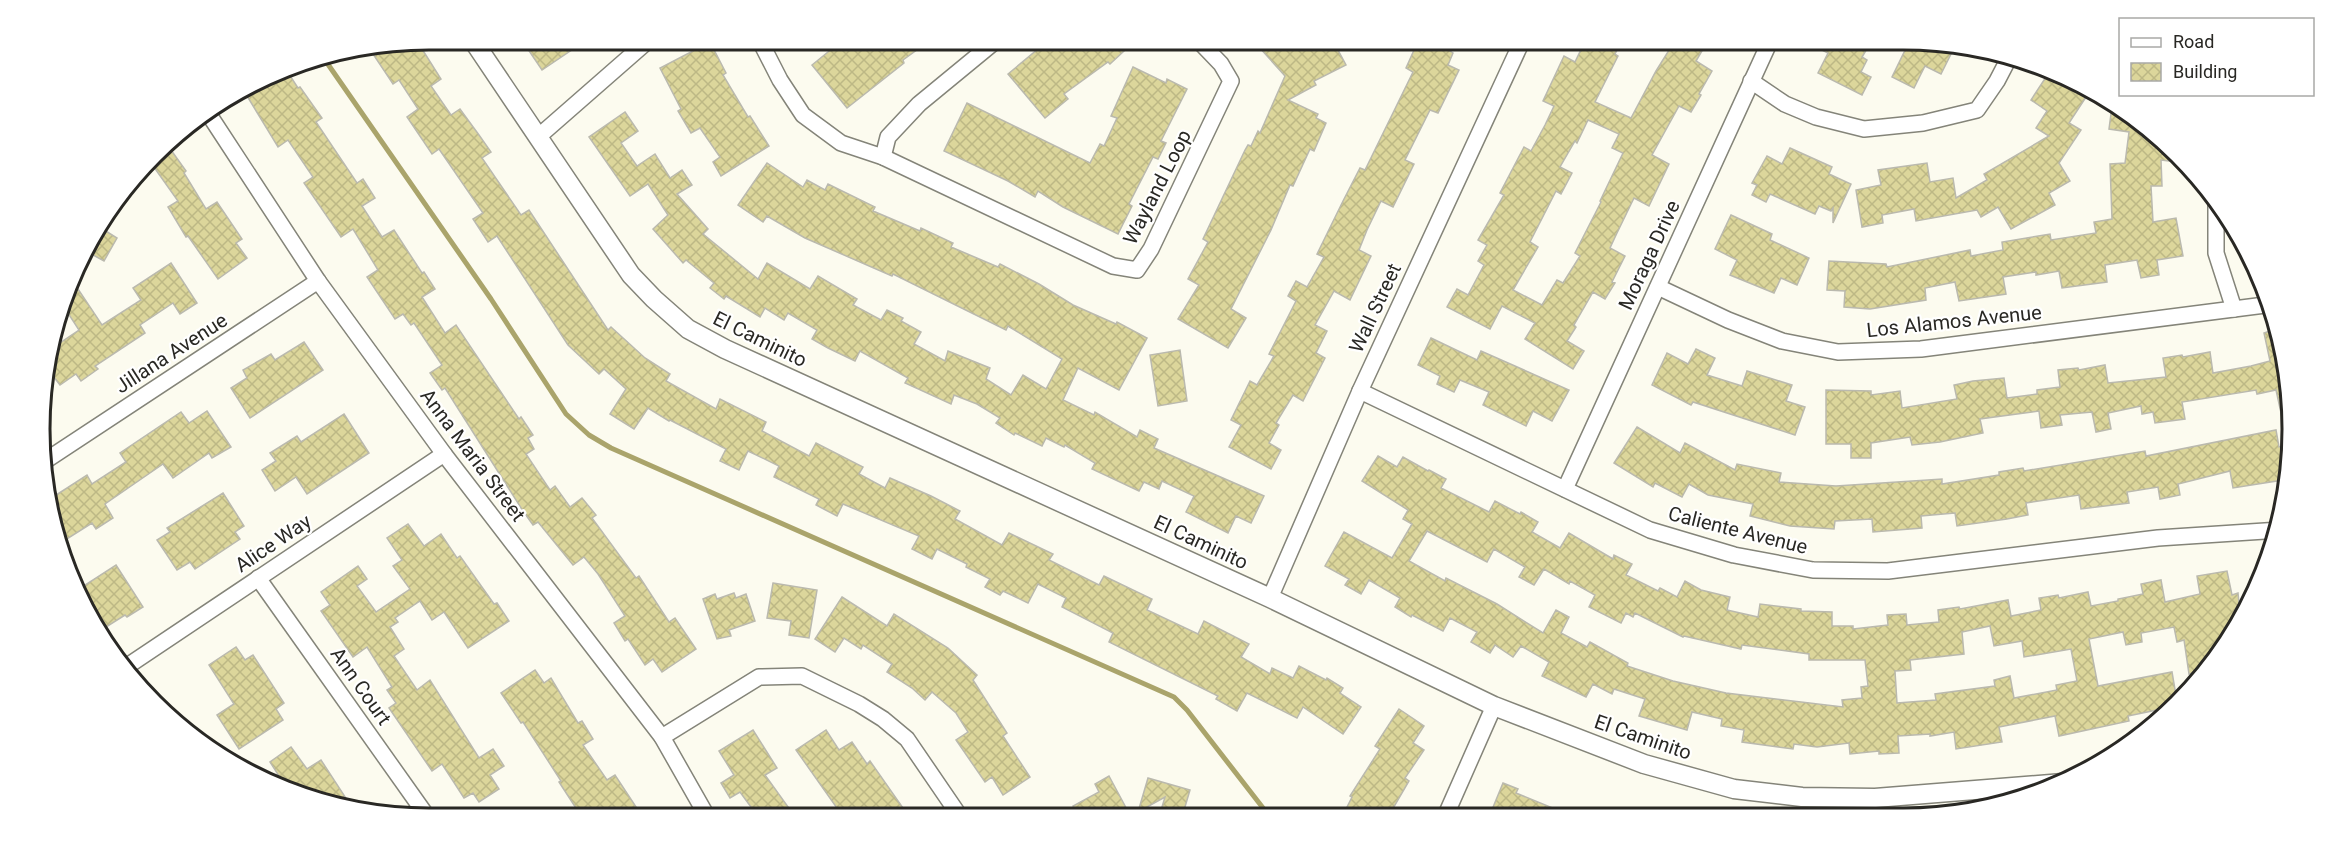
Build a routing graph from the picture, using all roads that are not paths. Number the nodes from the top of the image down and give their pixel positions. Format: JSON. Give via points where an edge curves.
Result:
{"nodes":[{"id":1,"x":479,"y":50,"type":"edge"},
{"id":2,"x":637,"y":50,"type":"edge"},
{"id":3,"x":765,"y":50,"type":"edge"},
{"id":4,"x":985,"y":50,"type":"edge"},
{"id":5,"x":1208,"y":50,"type":"edge"},
{"id":6,"x":1518,"y":50,"type":"edge"},
{"id":7,"x":1766,"y":50,"type":"edge"},
{"id":8,"x":2006,"y":64,"type":"edge"},
{"id":9,"x":1751,"y":81,"type":"junction"},
{"id":10,"x":211,"y":118,"type":"edge"},
{"id":11,"x":538,"y":137,"type":"junction"},
{"id":12,"x":883,"y":157,"type":"junction"},
{"id":13,"x":2216,"y":214,"type":"edge"},
{"id":14,"x":318,"y":281,"type":"junction"},
{"id":15,"x":1658,"y":286,"type":"junction"},
{"id":16,"x":2261,"y":305,"type":"edge"},
{"id":17,"x":2234,"y":309,"type":"junction"},
{"id":18,"x":1360,"y":391,"type":"junction"},
{"id":19,"x":444,"y":454,"type":"junction"},
{"id":20,"x":50,"y":457,"type":"edge"},
{"id":21,"x":1565,"y":489,"type":"junction"},
{"id":22,"x":2267,"y":535,"type":"edge"},
{"id":23,"x":258,"y":578,"type":"junction"},
{"id":24,"x":1270,"y":598,"type":"junction"},
{"id":25,"x":131,"y":664,"type":"edge"},
{"id":26,"x":1494,"y":706,"type":"junction"},
{"id":27,"x":662,"y":737,"type":"junction"},
{"id":28,"x":2017,"y":791,"type":"edge"},
{"id":29,"x":421,"y":808,"type":"edge"},
{"id":30,"x":702,"y":808,"type":"edge"},
{"id":31,"x":954,"y":808,"type":"edge"},
{"id":32,"x":1448,"y":808,"type":"edge"}],
"edges":[{"from":1,"to":11,"type":"street","name":"El Caminito"},
{"from":2,"to":11,"type":"street"},
{"from":3,"to":12,"type":"street","name":"Wayland Loop","via":[[803,115],[841,143]]},
{"from":4,"to":12,"type":"street","via":[[919,105],[888,137]]},
{"from":5,"to":12,"type":"street","name":"Wayland Loop","via":[[1231,81],[1151,249],[1137,270],[1113,266]]},
{"from":6,"to":18,"type":"street","name":"Wall Street"},
{"from":7,"to":9,"type":"street","name":"Moraga Drive"},
{"from":8,"to":9,"type":"street","via":[[1977,110],[1923,123],[1864,129],[1816,117],[1785,104]]},
{"from":9,"to":15,"type":"street","name":"Moraga Drive"},
{"from":10,"to":14,"type":"street","name":"Anna Maria Street"},
{"from":11,"to":24,"type":"street","name":"El Caminito","via":[[631,275],[688,329]]},
{"from":13,"to":17,"type":"street","via":[[2216,252]]},
{"from":14,"to":19,"type":"street","name":"Anna Maria Street"},
{"from":14,"to":20,"type":"street","name":"Jillana Avenue"},
{"from":15,"to":17,"type":"street","name":"Los Alamos Avenue","via":[[1782,341],[1838,352],[1921,350]]},
{"from":15,"to":21,"type":"street","name":"Moraga Drive"},
{"from":16,"to":17,"type":"street","name":"Los Alamos Avenue"},
{"from":18,"to":21,"type":"street","name":"Caliente Avenue"},
{"from":18,"to":24,"type":"street","name":"Wall Street"},
{"from":19,"to":23,"type":"street","name":"Alice Way"},
{"from":19,"to":27,"type":"street","name":"Anna Maria Street"},
{"from":21,"to":22,"type":"street","name":"Caliente Avenue","via":[[1650,530],[1734,555],[1813,570],[1888,571],[2158,538]]},
{"from":23,"to":25,"type":"street","name":"Alice Way"},
{"from":23,"to":29,"type":"street","name":"Ann Court"},
{"from":24,"to":26,"type":"street","name":"El Caminito"},
{"from":26,"to":28,"type":"street","name":"El Caminito","via":[[1644,764],[1734,789],[1802,797],[1875,798]]},
{"from":26,"to":32,"type":"street"},
{"from":27,"to":30,"type":"street","name":"Anna Maria Street"},
{"from":27,"to":31,"type":"street","via":[[759,677],[802,676],[859,704],[907,739]]}]}
